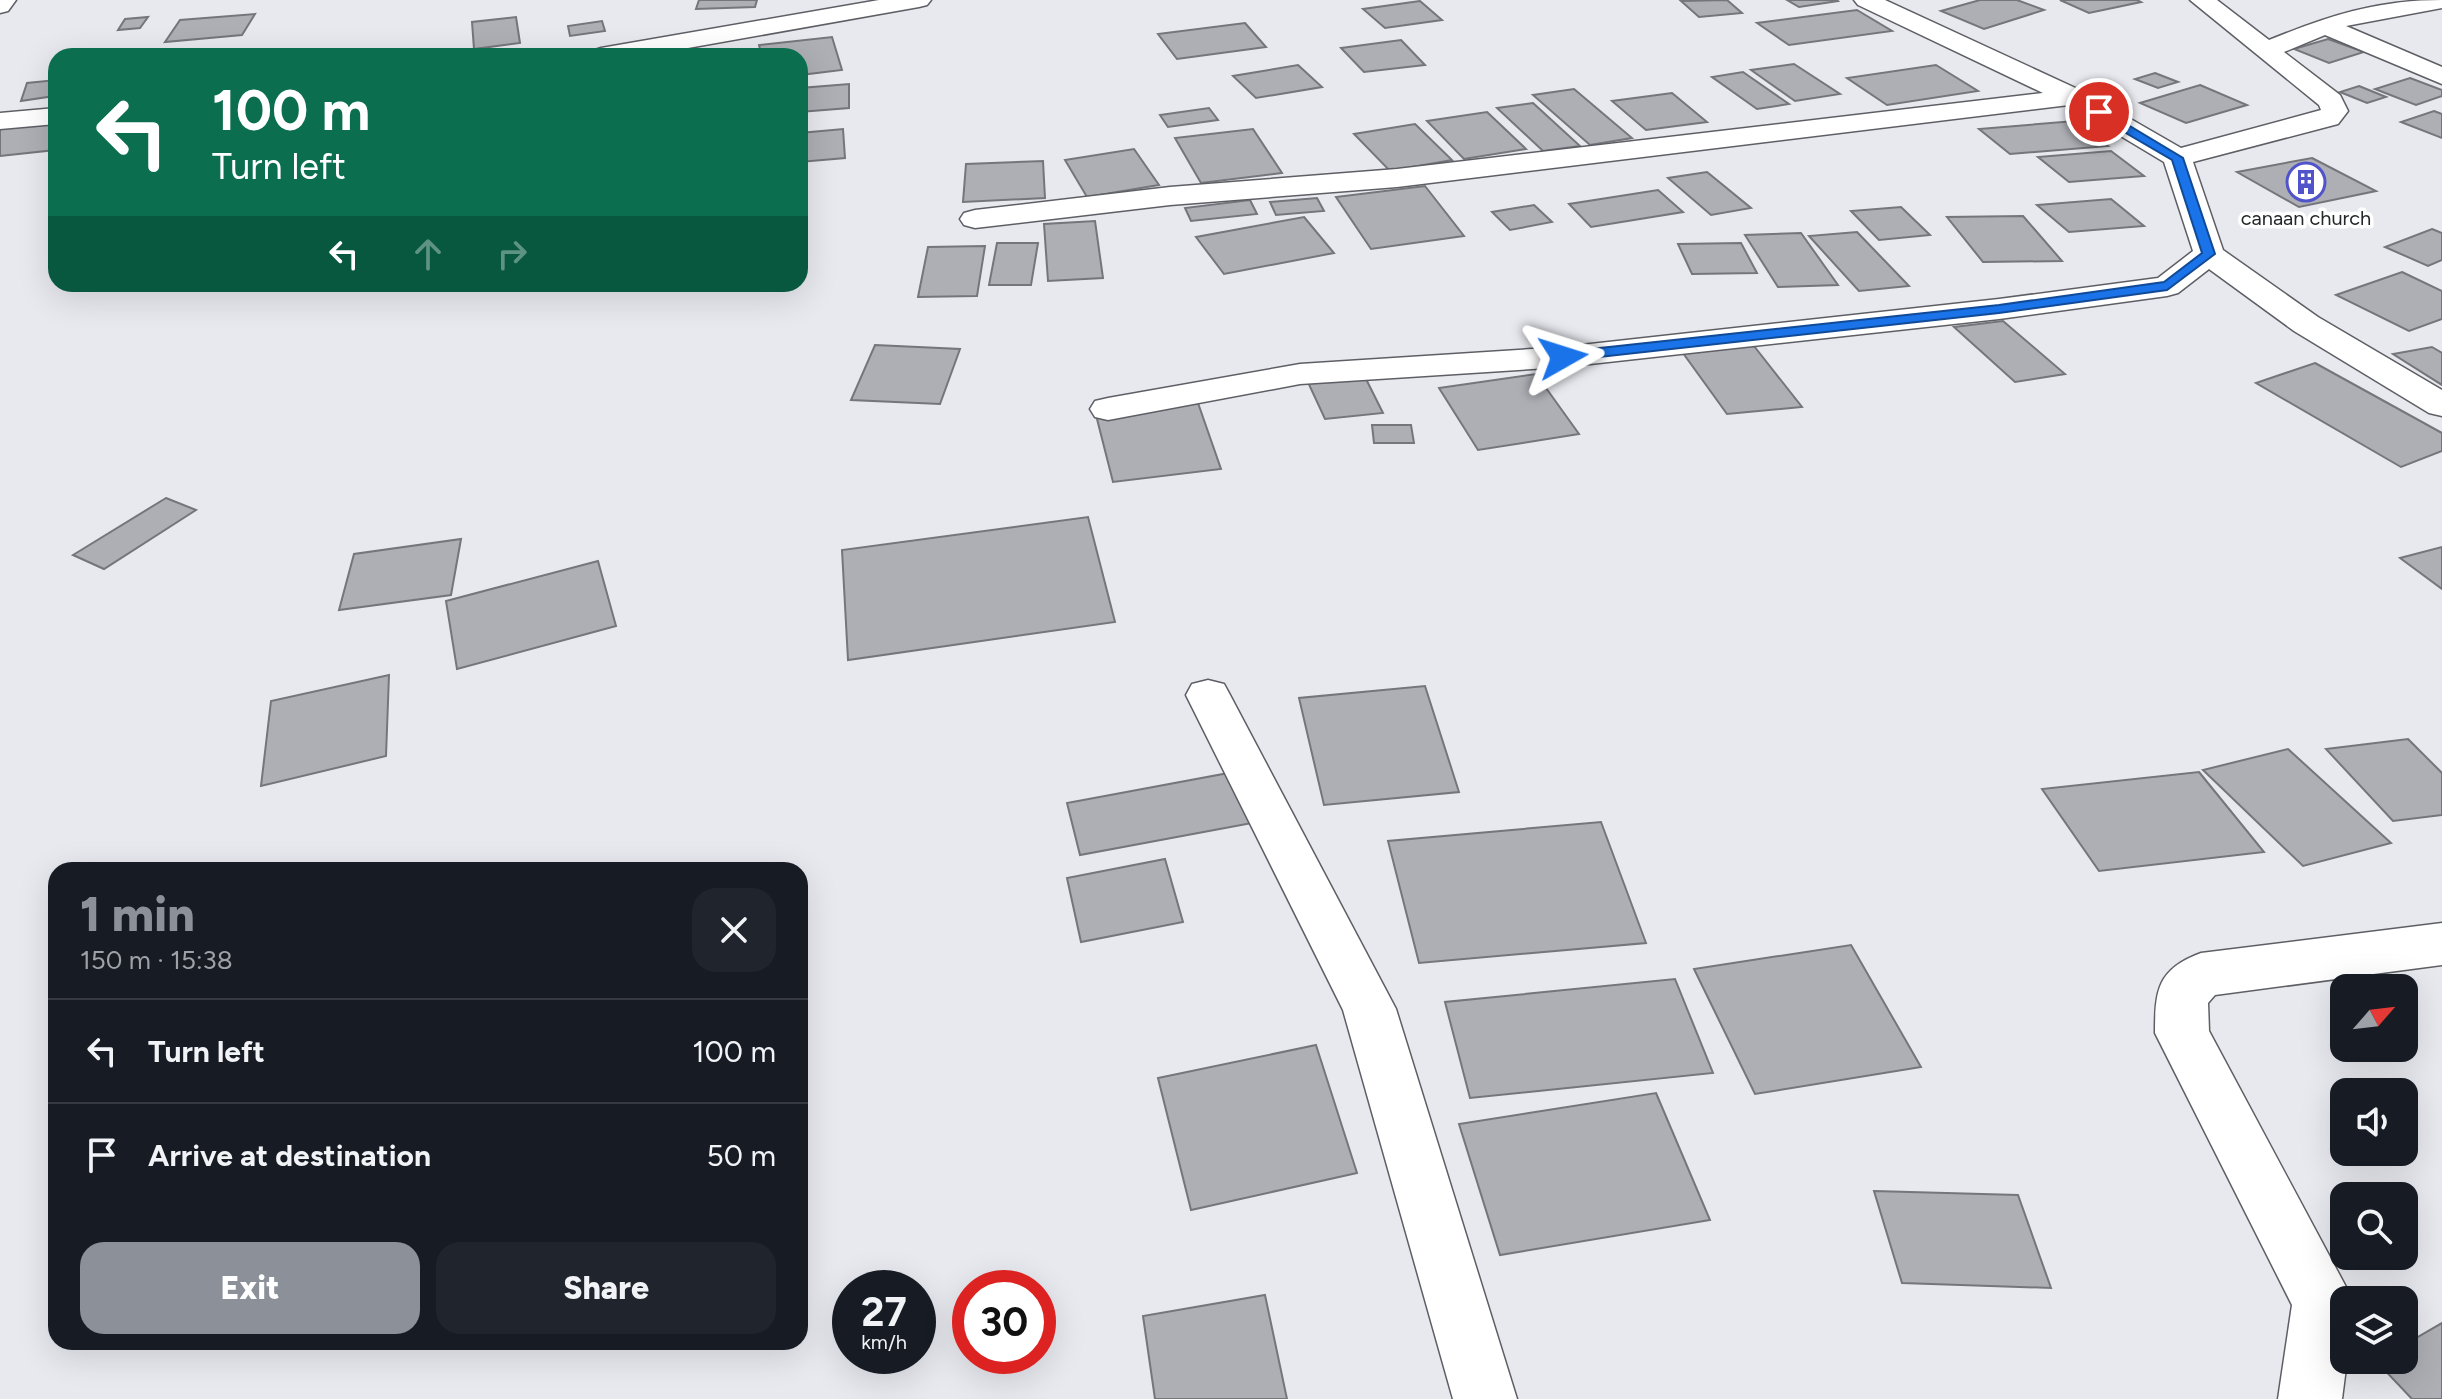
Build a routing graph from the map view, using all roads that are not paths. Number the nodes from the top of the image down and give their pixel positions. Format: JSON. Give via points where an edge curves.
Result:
{"nodes":[{"id":1,"x":4,"y":0,"type":"edge"},
{"id":2,"x":919,"y":0,"type":"edge"},
{"id":3,"x":1866,"y":0,"type":"edge"},
{"id":4,"x":2202,"y":0,"type":"edge"},
{"id":5,"x":2442,"y":1,"type":"edge"},
{"id":6,"x":0,"y":6,"type":"edge"},
{"id":7,"x":2325,"y":26,"type":"junction"},
{"id":8,"x":721,"y":46,"type":"edge"},
{"id":9,"x":697,"y":48,"type":"edge"},
{"id":10,"x":2265,"y":51,"type":"junction"},
{"id":11,"x":2442,"y":76,"type":"edge"},
{"id":12,"x":2073,"y":97,"type":"junction"},
{"id":13,"x":48,"y":117,"type":"edge"},
{"id":14,"x":0,"y":121,"type":"edge"},
{"id":15,"x":2177,"y":158,"type":"junction"},
{"id":16,"x":975,"y":219,"type":"dead end"},
{"id":17,"x":2209,"y":254,"type":"junction"},
{"id":18,"x":2442,"y":405,"type":"edge"},
{"id":19,"x":1108,"y":409,"type":"dead end"},
{"id":20,"x":1208,"y":695,"type":"dead end"},
{"id":21,"x":2442,"y":944,"type":"edge"},
{"id":22,"x":2322,"y":1389,"type":"edge"},
{"id":23,"x":1485,"y":1399,"type":"edge"}],
"edges":[{"from":1,"to":6,"type":"street"},
{"from":2,"to":8,"type":"street"},
{"from":3,"to":12,"type":"street"},
{"from":4,"to":10,"type":"street"},
{"from":5,"to":7,"type":"street"},
{"from":7,"to":10,"type":"street"},
{"from":7,"to":11,"type":"street"},
{"from":8,"to":9,"type":"street"},
{"from":10,"to":15,"type":"street","via":[[2331,101],[2335,111],[2328,118]]},
{"from":12,"to":15,"type":"street"},
{"from":12,"to":16,"type":"street","via":[[1397,178],[1170,196]]},
{"from":13,"to":14,"type":"street"},
{"from":15,"to":17,"type":"street"},
{"from":17,"to":18,"type":"street","via":[[2306,324]]},
{"from":17,"to":19,"type":"street","via":[[2167,286],[1563,357],[1300,374]]},
{"from":20,"to":23,"type":"street","via":[[1369,1009]]},
{"from":21,"to":22,"type":"street","via":[[2201,975],[2181,996],[2182,1033],[2323,1302]]}]}
